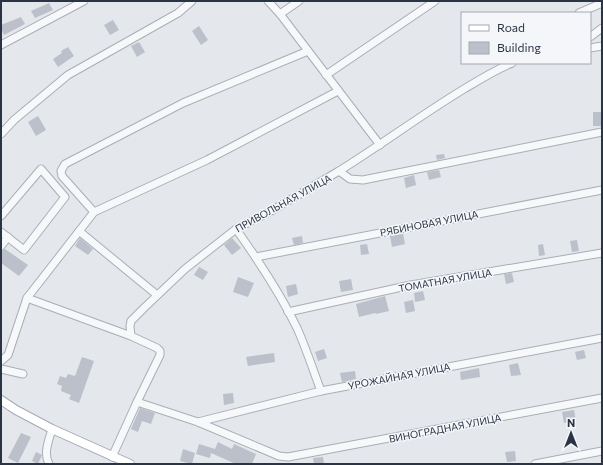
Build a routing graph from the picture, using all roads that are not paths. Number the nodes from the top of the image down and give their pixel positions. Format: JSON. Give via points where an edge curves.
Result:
{"nodes":[{"id":1,"x":84,"y":1,"type":"edge"},
{"id":2,"x":192,"y":1,"type":"edge"},
{"id":3,"x":268,"y":1,"type":"edge"},
{"id":4,"x":299,"y":1,"type":"edge"},
{"id":5,"x":435,"y":1,"type":"edge"},
{"id":6,"x":602,"y":3,"type":"edge"},
{"id":7,"x":581,"y":12,"type":"edge"},
{"id":8,"x":280,"y":14,"type":"junction"},
{"id":9,"x":602,"y":28,"type":"edge"},
{"id":10,"x":591,"y":36,"type":"edge"},
{"id":11,"x":1,"y":45,"type":"edge"},
{"id":12,"x":602,"y":46,"type":"edge"},
{"id":13,"x":591,"y":48,"type":"edge"},
{"id":14,"x":308,"y":51,"type":"junction"},
{"id":15,"x":509,"y":64,"type":"edge"},
{"id":16,"x":326,"y":75,"type":"junction"},
{"id":17,"x":338,"y":91,"type":"junction"},
{"id":18,"x":602,"y":132,"type":"edge"},
{"id":19,"x":1,"y":134,"type":"edge"},
{"id":20,"x":380,"y":145,"type":"junction"},
{"id":21,"x":339,"y":171,"type":"junction"},
{"id":22,"x":602,"y":190,"type":"edge"},
{"id":23,"x":94,"y":212,"type":"junction"},
{"id":24,"x":1,"y":216,"type":"edge"},
{"id":25,"x":236,"y":229,"type":"junction"},
{"id":26,"x":1,"y":232,"type":"edge"},
{"id":27,"x":79,"y":232,"type":"junction"},
{"id":28,"x":8,"y":237,"type":"junction"},
{"id":29,"x":1,"y":246,"type":"edge"},
{"id":30,"x":602,"y":252,"type":"edge"},
{"id":31,"x":256,"y":257,"type":"junction"},
{"id":32,"x":157,"y":296,"type":"junction"},
{"id":33,"x":27,"y":298,"type":"junction"},
{"id":34,"x":288,"y":312,"type":"junction"},
{"id":35,"x":131,"y":336,"type":"junction"},
{"id":36,"x":602,"y":338,"type":"edge"},
{"id":37,"x":1,"y":361,"type":"edge"},
{"id":38,"x":1,"y":368,"type":"edge"},
{"id":39,"x":23,"y":374,"type":"dead end"},
{"id":40,"x":321,"y":391,"type":"junction"},
{"id":41,"x":602,"y":398,"type":"edge"},
{"id":42,"x":1,"y":400,"type":"edge"},
{"id":43,"x":137,"y":402,"type":"junction"},
{"id":44,"x":198,"y":422,"type":"junction"},
{"id":45,"x":52,"y":429,"type":"junction"},
{"id":46,"x":602,"y":451,"type":"edge"},
{"id":47,"x":120,"y":462,"type":"edge"},
{"id":48,"x":49,"y":464,"type":"edge"},
{"id":49,"x":535,"y":464,"type":"edge"}],
"edges":[{"from":1,"to":11,"type":"street"},
{"from":2,"to":19,"type":"street","via":[[178,13],[68,75]]},
{"from":3,"to":8,"type":"street"},
{"from":4,"to":8,"type":"street"},
{"from":5,"to":16,"type":"street"},
{"from":6,"to":7,"type":"street"},
{"from":8,"to":14,"type":"street"},
{"from":9,"to":10,"type":"street"},
{"from":12,"to":13,"type":"street"},
{"from":14,"to":16,"type":"street"},
{"from":14,"to":23,"type":"street","via":[[183,104],[66,164],[61,171],[62,176]]},
{"from":15,"to":20,"type":"street","via":[[442,102]]},
{"from":16,"to":17,"type":"street"},
{"from":17,"to":20,"type":"street"},
{"from":17,"to":23,"type":"street","via":[[207,160]]},
{"from":18,"to":21,"type":"street","name":"ПРИВОЛЬНАЯ УЛИЦА","via":[[363,180],[350,179]]},
{"from":20,"to":21,"type":"street"},
{"from":21,"to":25,"type":"street","name":"ПРИВОЛЬНАЯ УЛИЦА"},
{"from":22,"to":31,"type":"street","name":"РЯБИНОВАЯ УЛИЦА"},
{"from":23,"to":27,"type":"street"},
{"from":24,"to":28,"type":"street","via":[[41,169],[65,197],[24,250]]},
{"from":25,"to":31,"type":"street"},
{"from":25,"to":32,"type":"street","name":"ПРИВОЛЬНАЯ УЛИЦА","via":[[185,269]]},
{"from":26,"to":28,"type":"street"},
{"from":27,"to":32,"type":"street"},
{"from":27,"to":33,"type":"street"},
{"from":28,"to":29,"type":"street"},
{"from":30,"to":34,"type":"street","name":"ТОМАТНАЯ УЛИЦА","via":[[411,285]]},
{"from":31,"to":34,"type":"street"},
{"from":32,"to":35,"type":"street","name":"ПРИВОЛЬНАЯ УЛИЦА","via":[[131,322]]},
{"from":33,"to":35,"type":"street"},
{"from":33,"to":37,"type":"street","via":[[8,355]]},
{"from":34,"to":40,"type":"street","via":[[297,328]]},
{"from":35,"to":43,"type":"street","via":[[160,351],[159,359]]},
{"from":36,"to":40,"type":"street","name":"УРОЖАЙНАЯ УЛИЦА"},
{"from":38,"to":39,"type":"street"},
{"from":40,"to":44,"type":"street","name":"УРОЖАЙНАЯ УЛИЦА"},
{"from":41,"to":44,"type":"street","name":"ВИНОГРАДНАЯ УЛИЦА","via":[[288,457],[279,456]]},
{"from":42,"to":45,"type":"main road"},
{"from":43,"to":44,"type":"street"},
{"from":43,"to":47,"type":"street"},
{"from":45,"to":47,"type":"main road"},
{"from":45,"to":48,"type":"street","via":[[46,455]]},
{"from":46,"to":49,"type":"street"}]}
